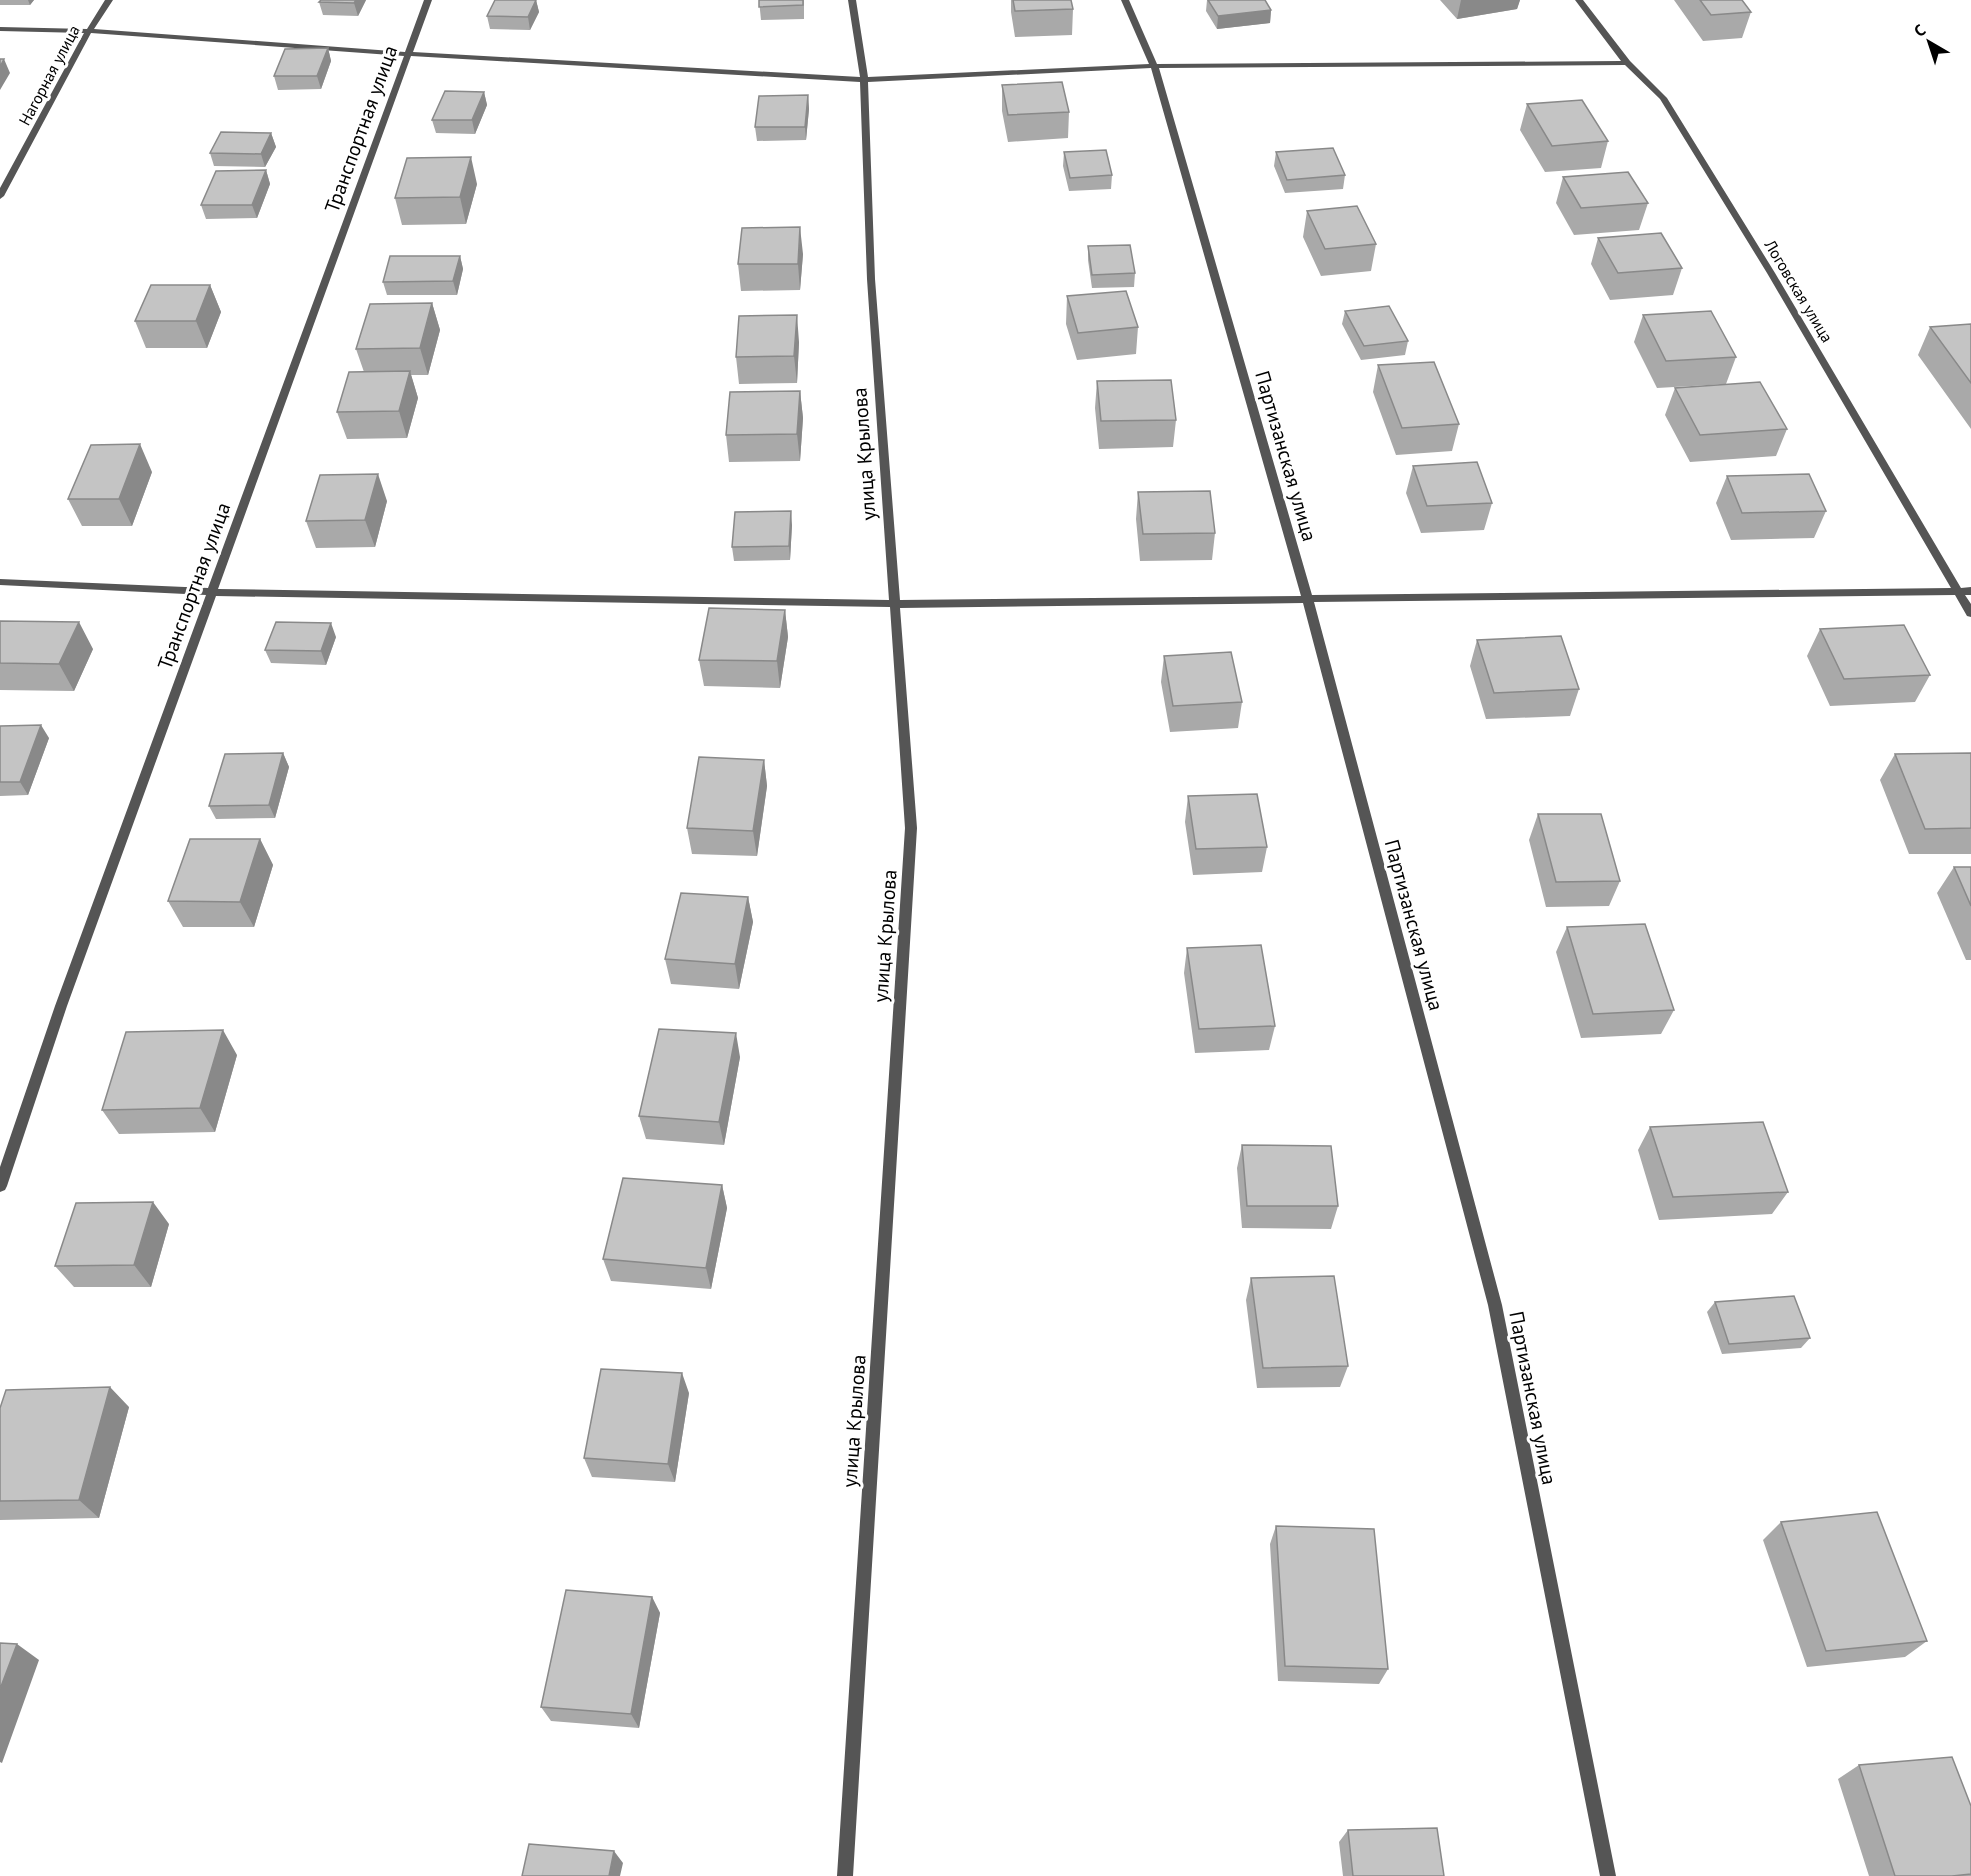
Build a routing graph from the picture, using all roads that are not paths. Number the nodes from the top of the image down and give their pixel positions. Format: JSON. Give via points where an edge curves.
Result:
{"nodes":[{"id":1,"x":109,"y":0,"type":"edge"},
{"id":2,"x":428,"y":0,"type":"edge"},
{"id":3,"x":852,"y":0,"type":"edge"},
{"id":4,"x":1125,"y":0,"type":"edge"},
{"id":5,"x":1579,"y":0,"type":"edge"},
{"id":6,"x":0,"y":29,"type":"edge"},
{"id":7,"x":89,"y":31,"type":"junction"},
{"id":8,"x":408,"y":54,"type":"junction"},
{"id":9,"x":1627,"y":63,"type":"junction"},
{"id":10,"x":1154,"y":66,"type":"junction"},
{"id":11,"x":864,"y":80,"type":"junction"},
{"id":12,"x":0,"y":196,"type":"edge"},
{"id":13,"x":0,"y":582,"type":"edge"},
{"id":14,"x":1959,"y":591,"type":"junction"},
{"id":15,"x":1971,"y":591,"type":"edge"},
{"id":16,"x":211,"y":592,"type":"junction"},
{"id":17,"x":1308,"y":601,"type":"junction"},
{"id":18,"x":895,"y":604,"type":"junction"},
{"id":19,"x":1971,"y":613,"type":"edge"},
{"id":20,"x":0,"y":1186,"type":"edge"},
{"id":21,"x":845,"y":1876,"type":"edge"},
{"id":22,"x":1608,"y":1876,"type":"edge"}],
"edges":[{"from":1,"to":7,"type":"street","name":"Нагорная улица"},
{"from":2,"to":8,"type":"street","name":"Транспортная улица"},
{"from":3,"to":11,"type":"street","name":"улица Крылова"},
{"from":4,"to":10,"type":"street","name":"Партизанская улица"},
{"from":5,"to":9,"type":"street","name":"Логовская улица"},
{"from":6,"to":7,"type":"street"},
{"from":7,"to":8,"type":"street"},
{"from":7,"to":12,"type":"street","name":"Нагорная улица"},
{"from":8,"to":11,"type":"street"},
{"from":8,"to":16,"type":"street","name":"Транспортная улица"},
{"from":9,"to":10,"type":"street"},
{"from":9,"to":14,"type":"street","name":"Логовская улица","via":[[1663,98]]},
{"from":10,"to":11,"type":"street"},
{"from":10,"to":17,"type":"street","name":"Партизанская улица"},
{"from":11,"to":18,"type":"street","name":"улица Крылова","via":[[871,279]]},
{"from":13,"to":16,"type":"street"},
{"from":14,"to":15,"type":"street"},
{"from":14,"to":17,"type":"street"},
{"from":14,"to":19,"type":"street","name":"Логовская улица"},
{"from":16,"to":18,"type":"street"},
{"from":16,"to":20,"type":"street","name":"Транспортная улица"},
{"from":17,"to":18,"type":"street"},
{"from":17,"to":22,"type":"street","name":"Партизанская улица","via":[[1495,1305]]},
{"from":18,"to":21,"type":"street","name":"улица Крылова","via":[[911,828]]}]}
